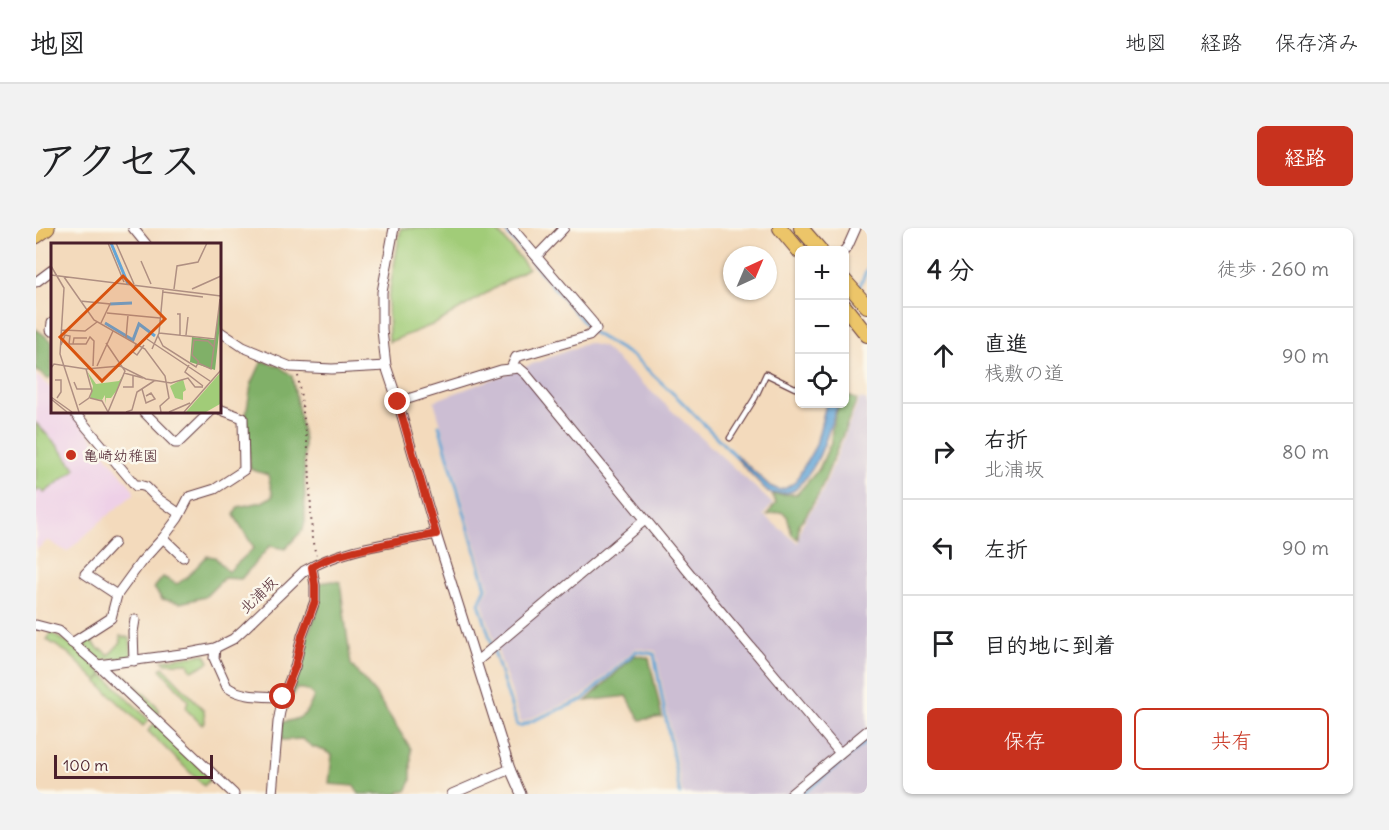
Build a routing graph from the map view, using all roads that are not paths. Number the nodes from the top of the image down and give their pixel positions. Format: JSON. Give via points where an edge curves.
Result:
{"nodes":[{"id":1,"x":47,"y":228,"type":"edge"},
{"id":2,"x":133,"y":228,"type":"edge"},
{"id":3,"x":394,"y":228,"type":"edge"},
{"id":4,"x":512,"y":228,"type":"edge"},
{"id":5,"x":564,"y":228,"type":"edge"},
{"id":6,"x":780,"y":228,"type":"edge"},
{"id":7,"x":801,"y":228,"type":"edge"},
{"id":8,"x":856,"y":228,"type":"edge"},
{"id":9,"x":36,"y":236,"type":"edge"},
{"id":10,"x":145,"y":243,"type":"edge"},
{"id":11,"x":795,"y":246,"type":"edge"},
{"id":12,"x":817,"y":246,"type":"edge"},
{"id":13,"x":848,"y":246,"type":"edge"},
{"id":14,"x":537,"y":256,"type":"junction"},
{"id":15,"x":51,"y":271,"type":"edge"},
{"id":16,"x":36,"y":282,"type":"edge"},
{"id":17,"x":849,"y":284,"type":"edge"},
{"id":18,"x":863,"y":302,"type":"edge"},
{"id":19,"x":849,"y":312,"type":"edge"},
{"id":20,"x":220,"y":332,"type":"edge"},
{"id":21,"x":867,"y":334,"type":"edge"},
{"id":22,"x":386,"y":366,"type":"junction"},
{"id":23,"x":511,"y":368,"type":"junction"},
{"id":24,"x":795,"y":388,"type":"edge"},
{"id":25,"x":398,"y":402,"type":"junction"},
{"id":26,"x":220,"y":409,"type":"edge"},
{"id":27,"x":74,"y":412,"type":"edge"},
{"id":28,"x":144,"y":412,"type":"edge"},
{"id":29,"x":210,"y":412,"type":"edge"},
{"id":30,"x":730,"y":438,"type":"dead end"},
{"id":31,"x":180,"y":514,"type":"junction"},
{"id":32,"x":645,"y":520,"type":"junction"},
{"id":33,"x":436,"y":534,"type":"junction"},
{"id":34,"x":163,"y":538,"type":"junction"},
{"id":35,"x":114,"y":543,"type":"dead end"},
{"id":36,"x":183,"y":557,"type":"dead end"},
{"id":37,"x":315,"y":565,"type":"junction"},
{"id":38,"x":117,"y":595,"type":"junction"},
{"id":39,"x":135,"y":620,"type":"dead end"},
{"id":40,"x":36,"y":625,"type":"edge"},
{"id":41,"x":72,"y":642,"type":"junction"},
{"id":42,"x":215,"y":648,"type":"junction"},
{"id":43,"x":134,"y":661,"type":"junction"},
{"id":44,"x":477,"y":661,"type":"junction"},
{"id":45,"x":98,"y":665,"type":"junction"},
{"id":46,"x":283,"y":697,"type":"junction"},
{"id":47,"x":867,"y":731,"type":"edge"},
{"id":48,"x":840,"y":753,"type":"junction"},
{"id":49,"x":510,"y":769,"type":"junction"},
{"id":50,"x":234,"y":794,"type":"edge"},
{"id":51,"x":272,"y":794,"type":"edge"},
{"id":52,"x":452,"y":794,"type":"edge"},
{"id":53,"x":521,"y":794,"type":"edge"},
{"id":54,"x":791,"y":794,"type":"edge"}],
"edges":[{"from":1,"to":9,"type":"highway"},
{"from":2,"to":10,"type":"street"},
{"from":3,"to":22,"type":"street","via":[[382,292]]},
{"from":4,"to":14,"type":"street"},
{"from":5,"to":14,"type":"street"},
{"from":6,"to":11,"type":"main road"},
{"from":7,"to":12,"type":"main road"},
{"from":8,"to":13,"type":"street"},
{"from":14,"to":23,"type":"street","via":[[596,328],[589,336],[516,357]]},
{"from":15,"to":16,"type":"street"},
{"from":17,"to":18,"type":"main road"},
{"from":19,"to":21,"type":"main road"},
{"from":20,"to":22,"type":"street","via":[[243,347],[291,367]]},
{"from":22,"to":25,"type":"street"},
{"from":23,"to":25,"type":"street"},
{"from":23,"to":32,"type":"street","via":[[526,374]]},
{"from":24,"to":30,"type":"lane","via":[[766,374]]},
{"from":25,"to":33,"type":"street"},
{"from":26,"to":31,"type":"street","via":[[243,418],[244,470],[215,489],[189,497]]},
{"from":27,"to":31,"type":"street","via":[[136,486],[146,487]]},
{"from":28,"to":29,"type":"street","via":[[178,444]]},
{"from":31,"to":34,"type":"street"},
{"from":32,"to":44,"type":"street"},
{"from":32,"to":48,"type":"street"},
{"from":33,"to":37,"type":"street","name":"北浦坂","via":[[335,556]]},
{"from":33,"to":44,"type":"street"},
{"from":34,"to":36,"type":"street"},
{"from":34,"to":38,"type":"street"},
{"from":35,"to":38,"type":"street","via":[[85,574]]},
{"from":37,"to":42,"type":"street","name":"北浦坂","via":[[233,639]]},
{"from":37,"to":46,"type":"street","via":[[315,601]]},
{"from":38,"to":41,"type":"street","via":[[111,618]]},
{"from":39,"to":43,"type":"street"},
{"from":40,"to":41,"type":"street","via":[[59,631]]},
{"from":41,"to":45,"type":"street"},
{"from":42,"to":43,"type":"street","name":"北浦坂"},
{"from":42,"to":46,"type":"street","via":[[214,658],[227,687],[241,695]]},
{"from":43,"to":45,"type":"street","name":"北浦坂"},
{"from":44,"to":49,"type":"street"},
{"from":45,"to":50,"type":"street"},
{"from":46,"to":51,"type":"street"},
{"from":47,"to":48,"type":"street"},
{"from":48,"to":54,"type":"street"},
{"from":49,"to":52,"type":"street"},
{"from":49,"to":53,"type":"street"}]}
